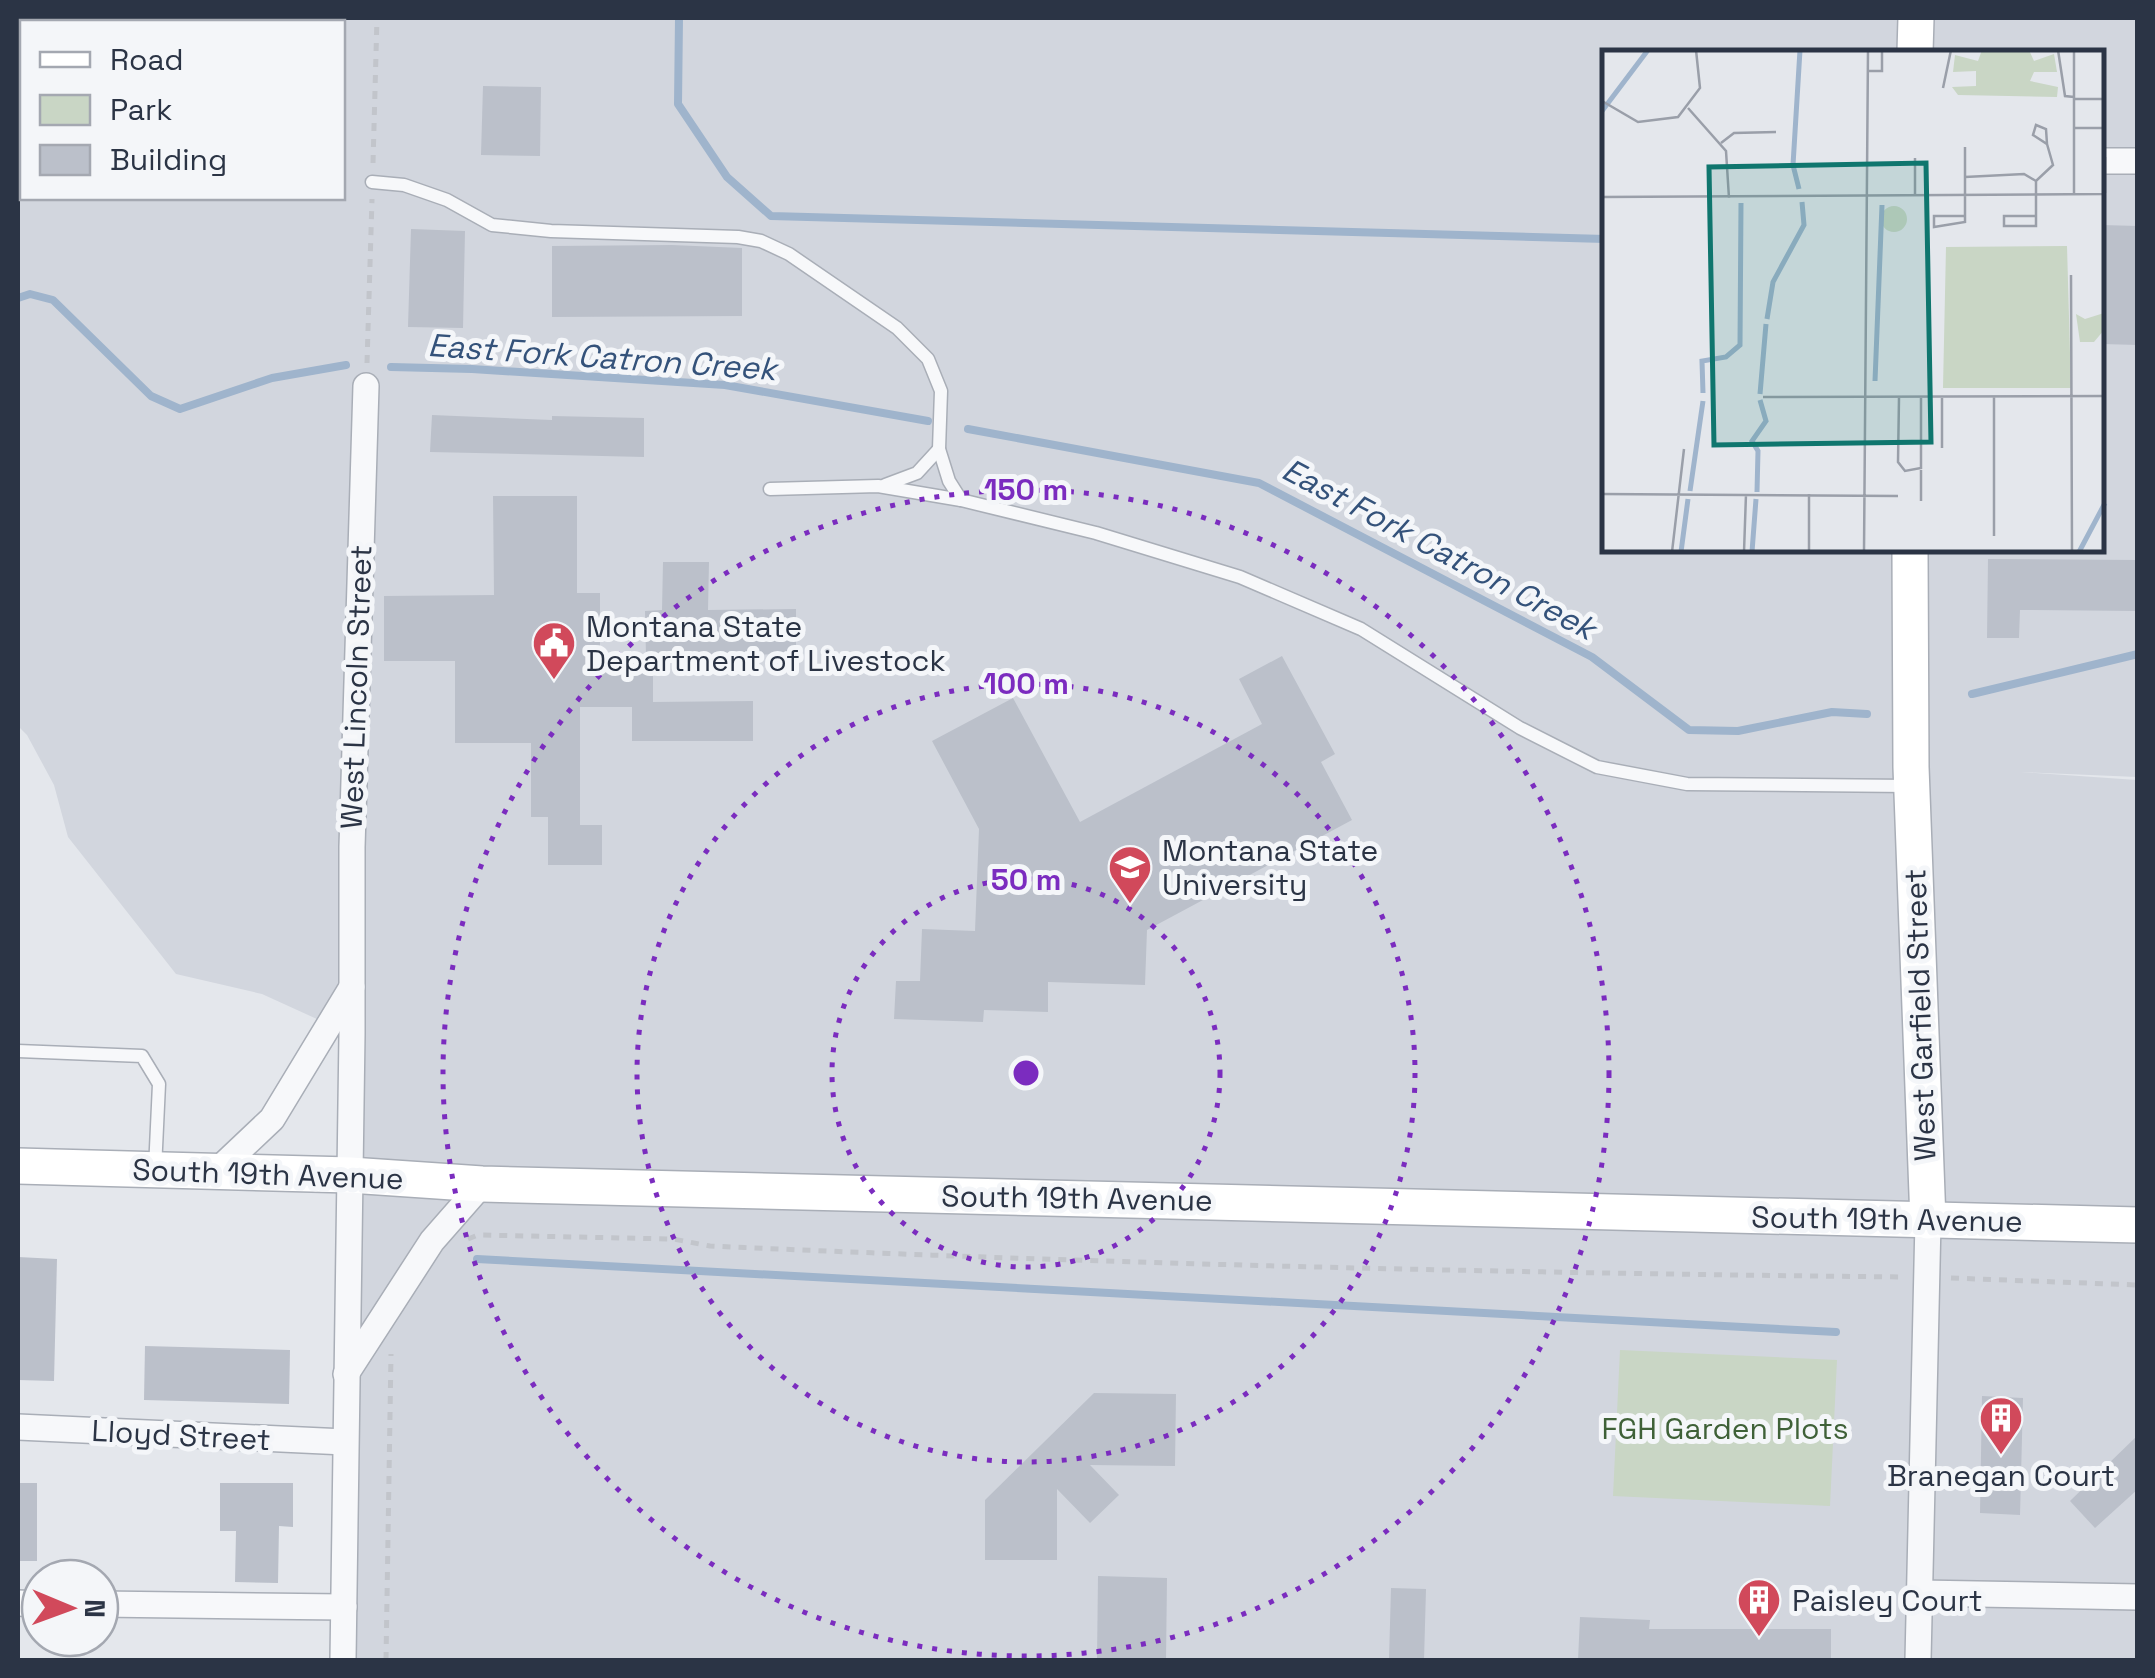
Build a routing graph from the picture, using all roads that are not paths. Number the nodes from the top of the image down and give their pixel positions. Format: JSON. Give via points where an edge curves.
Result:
{"nodes":[{"id":1,"x":1916,"y":18,"type":"edge"},
{"id":2,"x":1915,"y":50,"type":"edge"},
{"id":3,"x":2105,"y":160,"type":"edge"},
{"id":4,"x":2138,"y":161,"type":"edge"},
{"id":5,"x":372,"y":182,"type":"dead end"},
{"id":6,"x":366,"y":386,"type":"dead end"},
{"id":7,"x":938,"y":450,"type":"junction"},
{"id":8,"x":878,"y":486,"type":"junction"},
{"id":9,"x":770,"y":489,"type":"dead end"},
{"id":10,"x":961,"y":500,"type":"junction"},
{"id":11,"x":1910,"y":552,"type":"edge"},
{"id":12,"x":1912,"y":786,"type":"junction"},
{"id":13,"x":352,"y":987,"type":"junction"},
{"id":14,"x":18,"y":1051,"type":"edge"},
{"id":15,"x":18,"y":1166,"type":"edge"},
{"id":16,"x":155,"y":1170,"type":"junction"},
{"id":17,"x":216,"y":1171,"type":"junction"},
{"id":18,"x":350,"y":1175,"type":"junction"},
{"id":19,"x":482,"y":1184,"type":"junction"},
{"id":20,"x":1928,"y":1221,"type":"junction"},
{"id":21,"x":2138,"y":1224,"type":"edge"},
{"id":22,"x":346,"y":1374,"type":"junction"},
{"id":23,"x":18,"y":1427,"type":"edge"},
{"id":24,"x":345,"y":1442,"type":"junction"},
{"id":25,"x":1920,"y":1593,"type":"junction"},
{"id":26,"x":2138,"y":1597,"type":"edge"},
{"id":27,"x":120,"y":1604,"type":"edge"},
{"id":28,"x":344,"y":1608,"type":"junction"},
{"id":29,"x":343,"y":1660,"type":"edge"},
{"id":30,"x":1918,"y":1660,"type":"edge"}],
"edges":[{"from":1,"to":2,"type":"main road"},
{"from":3,"to":4,"type":"street"},
{"from":5,"to":7,"type":"lane","via":[[404,184],[492,226],[761,241],[896,328],[928,359],[941,392]]},
{"from":6,"to":13,"type":"street","name":"West Lincoln Street"},
{"from":7,"to":8,"type":"lane","via":[[918,473]]},
{"from":7,"to":10,"type":"lane"},
{"from":8,"to":9,"type":"lane"},
{"from":8,"to":10,"type":"lane"},
{"from":10,"to":12,"type":"lane","via":[[1173,555],[1301,600],[1596,767],[1687,784]]},
{"from":11,"to":12,"type":"main road","name":"West Garfield Street"},
{"from":12,"to":20,"type":"main road","name":"West Garfield Street"},
{"from":13,"to":17,"type":"street","via":[[272,1119]]},
{"from":13,"to":18,"type":"street","name":"West Lincoln Street"},
{"from":14,"to":16,"type":"lane","via":[[142,1056],[158,1084]]},
{"from":15,"to":16,"type":"main road","name":"South 19th Avenue"},
{"from":16,"to":17,"type":"main road","name":"South 19th Avenue"},
{"from":17,"to":18,"type":"main road","name":"South 19th Avenue"},
{"from":18,"to":19,"type":"main road","name":"South 19th Avenue"},
{"from":18,"to":22,"type":"street","name":"West Lincoln Street"},
{"from":19,"to":20,"type":"main road","name":"South 19th Avenue"},
{"from":19,"to":22,"type":"street","via":[[432,1240]]},
{"from":20,"to":21,"type":"main road","name":"South 19th Avenue"},
{"from":20,"to":25,"type":"street","name":"West Garfield Street"},
{"from":22,"to":24,"type":"street","name":"West Lincoln Street"},
{"from":23,"to":24,"type":"street","name":"Lloyd Street"},
{"from":24,"to":28,"type":"street","name":"West Lincoln Street"},
{"from":25,"to":26,"type":"street"},
{"from":25,"to":30,"type":"street","name":"West Garfield Street"},
{"from":27,"to":28,"type":"street"},
{"from":28,"to":29,"type":"street","name":"West Lincoln Street"}]}
